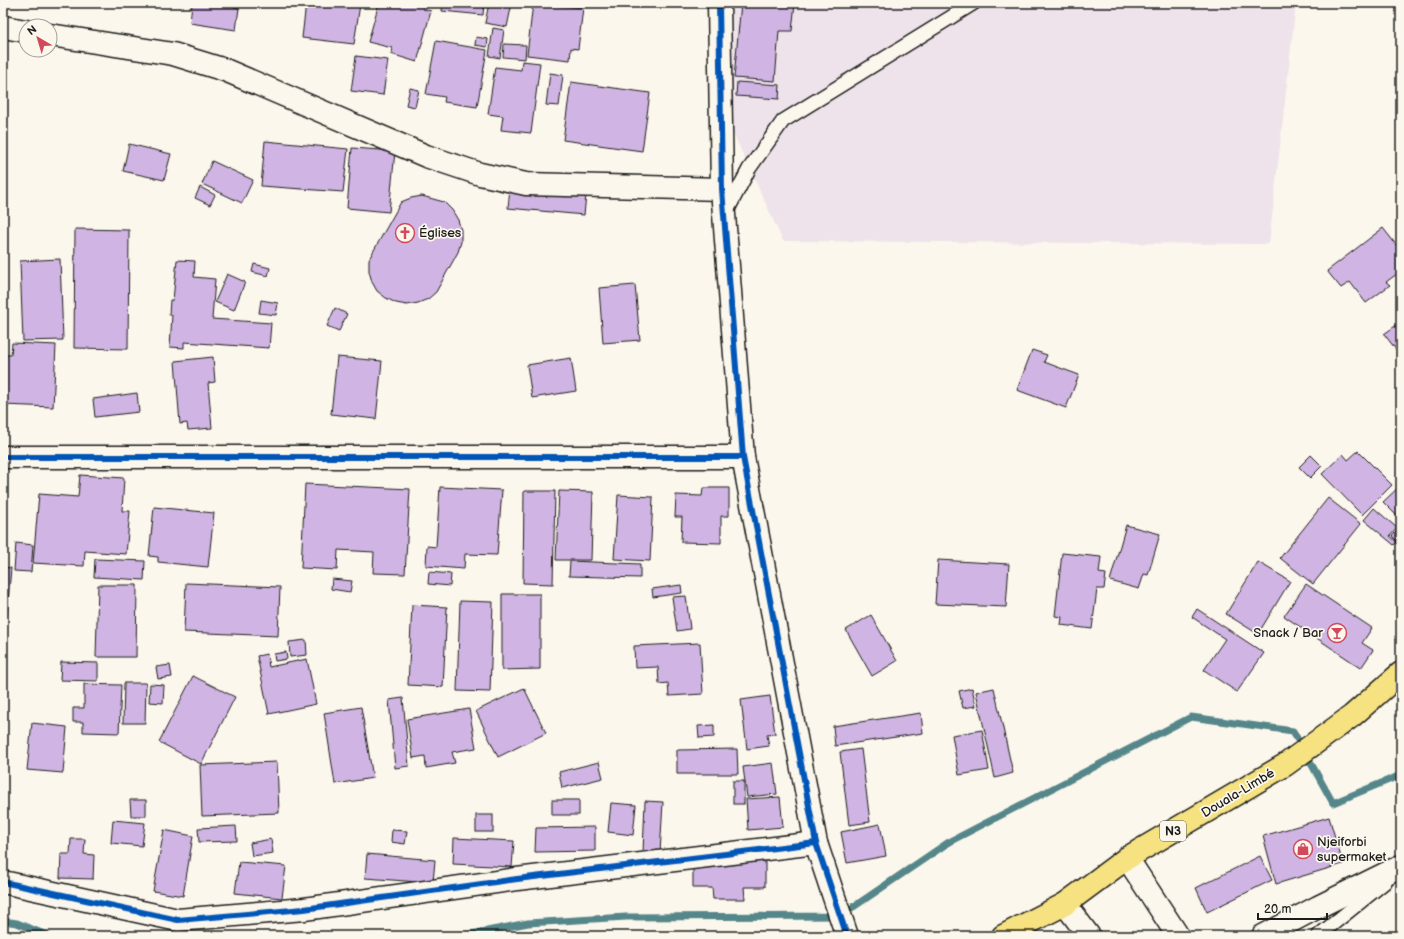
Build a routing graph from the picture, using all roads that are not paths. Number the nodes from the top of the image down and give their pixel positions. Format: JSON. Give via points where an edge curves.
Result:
{"nodes":[{"id":1,"x":719,"y":3,"type":"edge"},
{"id":2,"x":974,"y":3,"type":"edge"},
{"id":3,"x":3,"y":27,"type":"edge"},
{"id":4,"x":18,"y":30,"type":"edge"},
{"id":5,"x":58,"y":36,"type":"edge"},
{"id":6,"x":722,"y":189,"type":"junction"},
{"id":7,"x":724,"y":216,"type":"junction"},
{"id":8,"x":3,"y":457,"type":"edge"},
{"id":9,"x":743,"y":458,"type":"junction"},
{"id":10,"x":1401,"y":673,"type":"edge"},
{"id":11,"x":816,"y":843,"type":"junction"},
{"id":12,"x":1127,"y":858,"type":"junction"},
{"id":13,"x":1401,"y":866,"type":"edge"},
{"id":14,"x":1401,"y":869,"type":"edge"},
{"id":15,"x":3,"y":882,"type":"edge"},
{"id":16,"x":1065,"y":904,"type":"junction"},
{"id":17,"x":847,"y":936,"type":"edge"},
{"id":18,"x":1003,"y":936,"type":"edge"},
{"id":19,"x":1089,"y":936,"type":"edge"},
{"id":20,"x":1178,"y":936,"type":"edge"},
{"id":21,"x":1263,"y":936,"type":"edge"},
{"id":22,"x":1318,"y":936,"type":"edge"}],
"edges":[{"from":1,"to":6,"type":"street"},
{"from":2,"to":7,"type":"lane","via":[[783,121],[750,169]]},
{"from":3,"to":4,"type":"street"},
{"from":5,"to":6,"type":"street","via":[[173,54],[225,70],[426,156],[480,174],[526,184]]},
{"from":6,"to":7,"type":"street"},
{"from":7,"to":9,"type":"street"},
{"from":8,"to":9,"type":"street"},
{"from":9,"to":11,"type":"street"},
{"from":10,"to":12,"type":"highway","name":"Douala-Limbé","number":"N3","via":[[1352,716],[1285,764]]},
{"from":11,"to":15,"type":"street","via":[[517,879],[304,909],[178,920]]},
{"from":11,"to":17,"type":"street"},
{"from":12,"to":16,"type":"highway","name":"Douala-Limbé","number":"N3"},
{"from":12,"to":20,"type":"street"},
{"from":13,"to":21,"type":"street"},
{"from":14,"to":22,"type":"lane"},
{"from":16,"to":18,"type":"highway","name":"Douala-Limbé","number":"N3"},
{"from":16,"to":19,"type":"street"}]}
